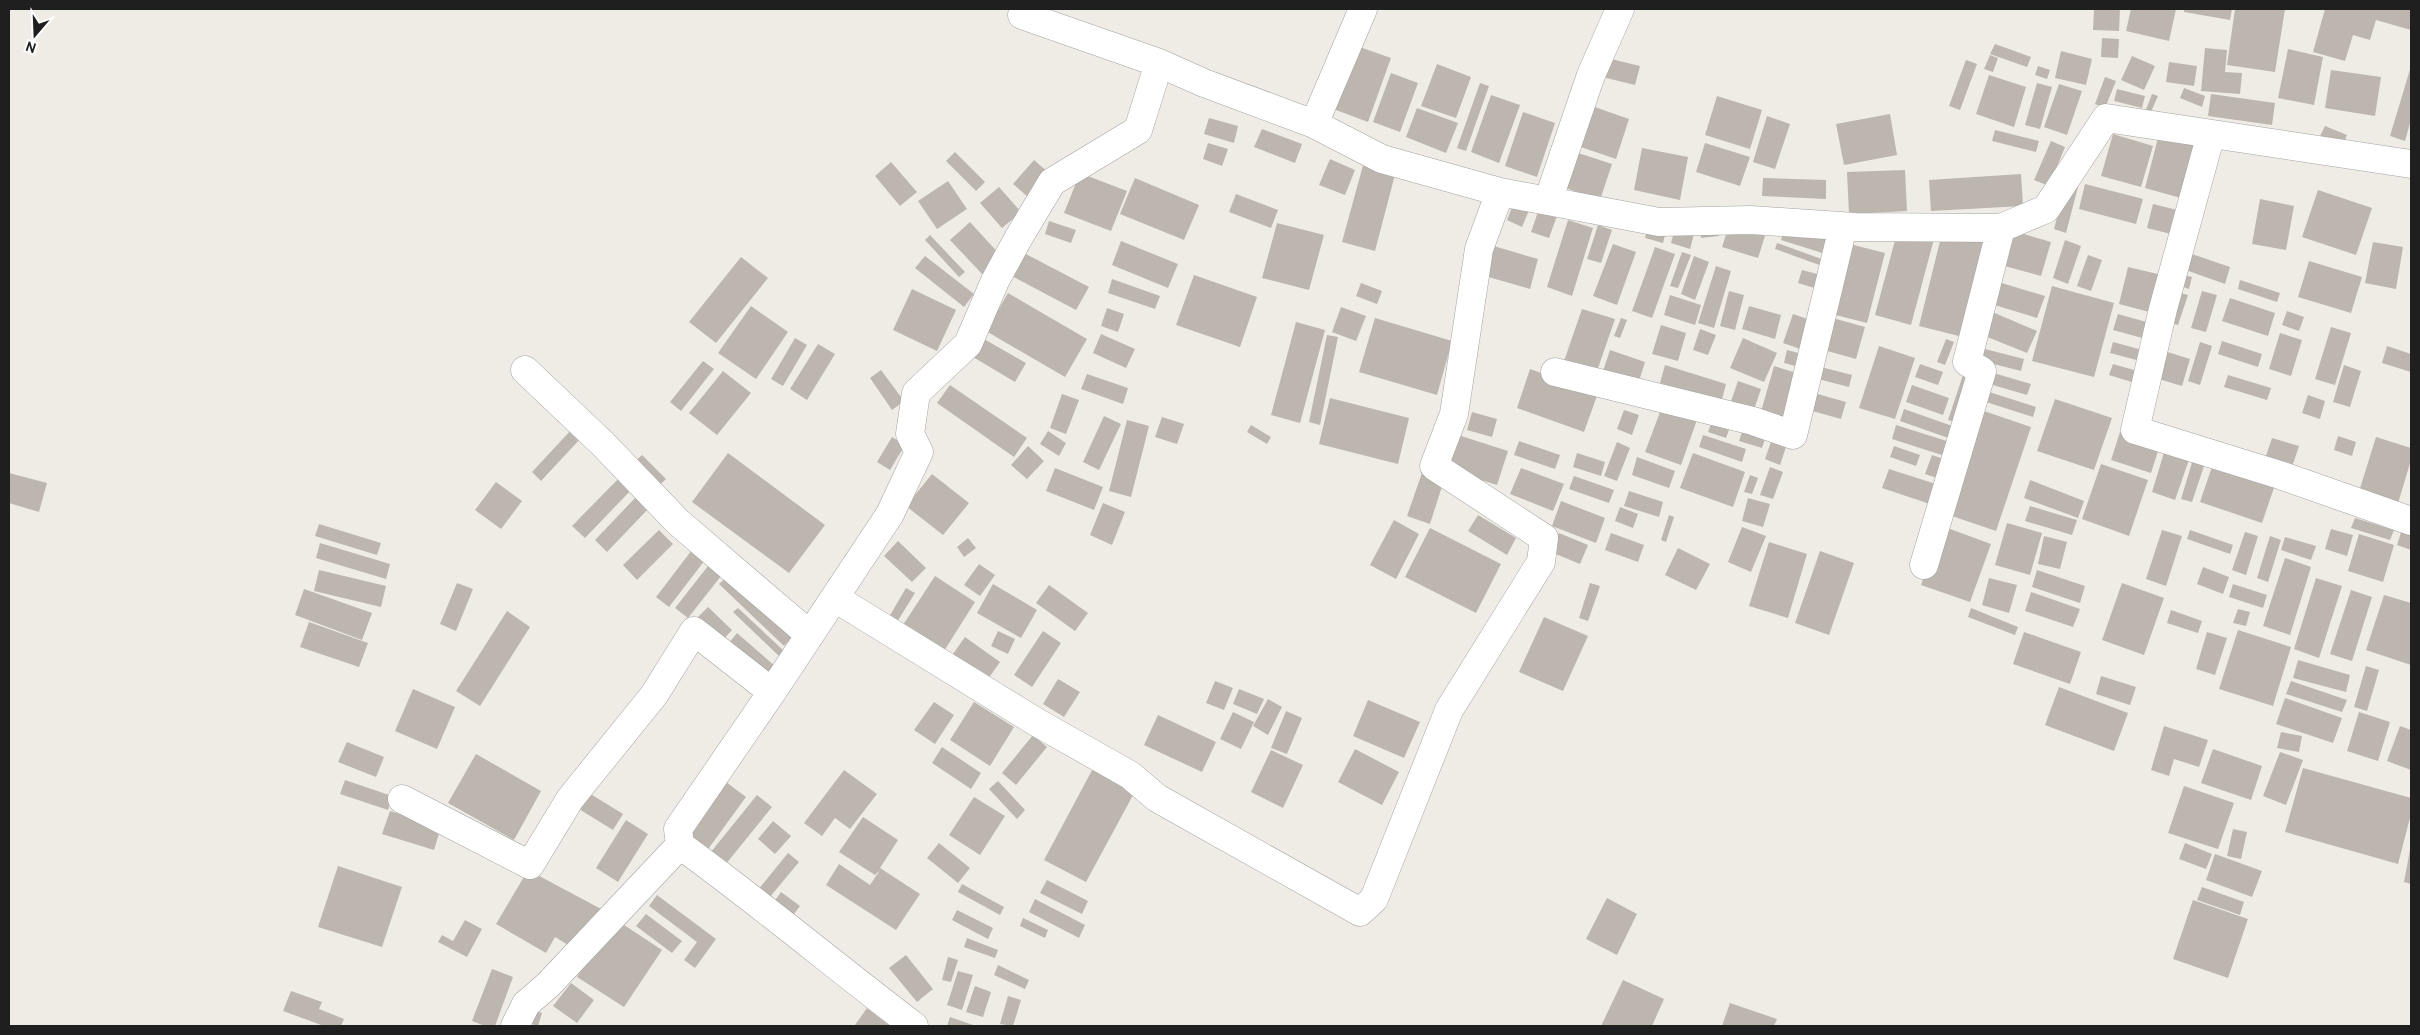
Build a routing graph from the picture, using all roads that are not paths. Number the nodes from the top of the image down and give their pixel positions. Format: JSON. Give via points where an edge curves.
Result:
{"nodes":[{"id":1,"x":1025,"y":9,"type":"edge"},
{"id":2,"x":1364,"y":9,"type":"edge"},
{"id":3,"x":1620,"y":9,"type":"edge"},
{"id":4,"x":1159,"y":62,"type":"junction"},
{"id":5,"x":1314,"y":124,"type":"junction"},
{"id":6,"x":2211,"y":134,"type":"junction"},
{"id":7,"x":2411,"y":164,"type":"edge"},
{"id":8,"x":1500,"y":192,"type":"junction"},
{"id":9,"x":1548,"y":201,"type":"junction"},
{"id":10,"x":1843,"y":227,"type":"junction"},
{"id":11,"x":2001,"y":228,"type":"junction"},
{"id":12,"x":525,"y":370,"type":"dead end"},
{"id":13,"x":1554,"y":372,"type":"dead end"},
{"id":14,"x":2411,"y":521,"type":"edge"},
{"id":15,"x":1924,"y":565,"type":"dead end"},
{"id":16,"x":835,"y":598,"type":"junction"},
{"id":17,"x":810,"y":635,"type":"junction"},
{"id":18,"x":772,"y":692,"type":"junction"},
{"id":19,"x":402,"y":799,"type":"dead end"},
{"id":20,"x":680,"y":845,"type":"junction"},
{"id":21,"x":515,"y":1026,"type":"edge"},
{"id":22,"x":914,"y":1026,"type":"edge"}],
"edges":[{"from":1,"to":4,"type":"street","via":[[1022,15]]},
{"from":2,"to":5,"type":"street"},
{"from":3,"to":9,"type":"street","via":[[1591,74]]},
{"from":4,"to":5,"type":"street","via":[[1204,83]]},
{"from":4,"to":16,"type":"street","via":[[1138,130],[1052,182],[995,281],[968,344],[916,393],[910,434],[919,452],[890,514]]},
{"from":5,"to":8,"type":"street","via":[[1382,159]]},
{"from":6,"to":7,"type":"street"},
{"from":6,"to":11,"type":"street","via":[[2106,118],[2046,209]]},
{"from":6,"to":14,"type":"street","via":[[2134,430],[2280,475]]},
{"from":8,"to":9,"type":"street"},
{"from":8,"to":16,"type":"street","via":[[1479,249],[1454,414],[1434,466],[1544,538],[1541,562],[1449,710],[1374,899],[1360,912],[1157,798],[1130,775],[1038,723]]},
{"from":9,"to":10,"type":"street","via":[[1659,222],[1750,220]]},
{"from":10,"to":11,"type":"street"},
{"from":10,"to":13,"type":"street","via":[[1793,435],[1753,421]]},
{"from":11,"to":15,"type":"street","via":[[1968,362],[1982,371]]},
{"from":12,"to":17,"type":"street","via":[[678,522]]},
{"from":16,"to":17,"type":"street"},
{"from":17,"to":18,"type":"street"},
{"from":18,"to":19,"type":"street","via":[[694,630],[654,695],[570,799],[530,865]]},
{"from":18,"to":20,"type":"street","via":[[678,830]]},
{"from":20,"to":21,"type":"street","via":[[548,985],[526,1004]]},
{"from":20,"to":22,"type":"street"}]}
